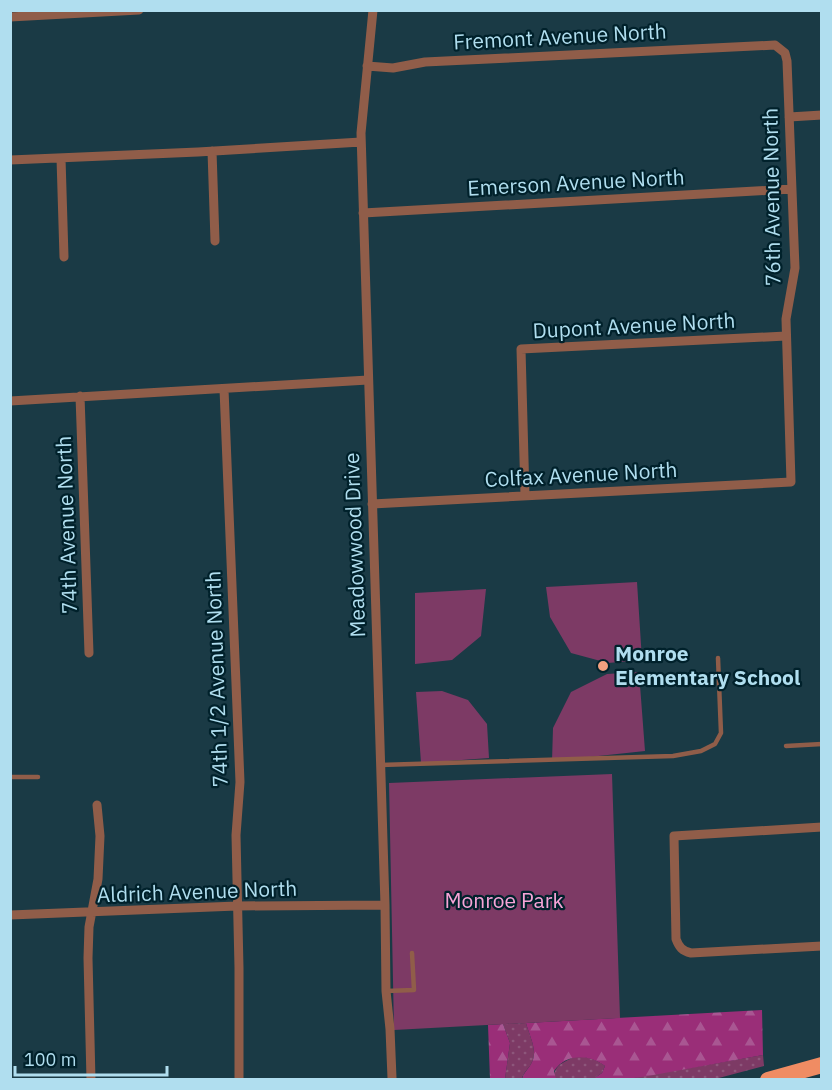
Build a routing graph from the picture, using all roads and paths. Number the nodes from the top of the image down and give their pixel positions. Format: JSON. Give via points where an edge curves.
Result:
{"nodes":[{"id":1,"x":139,"y":10,"type":"edge"},
{"id":2,"x":373,"y":10,"type":"edge"},
{"id":3,"x":10,"y":17,"type":"edge"},
{"id":4,"x":755,"y":45,"type":"joint"},
{"id":5,"x":367,"y":66,"type":"junction"},
{"id":6,"x":822,"y":115,"type":"edge"},
{"id":7,"x":789,"y":117,"type":"junction"},
{"id":8,"x":361,"y":142,"type":"junction"},
{"id":9,"x":212,"y":151,"type":"junction"},
{"id":10,"x":61,"y":158,"type":"junction"},
{"id":11,"x":10,"y":160,"type":"edge"},
{"id":12,"x":792,"y":189,"type":"junction"},
{"id":13,"x":363,"y":213,"type":"junction"},
{"id":14,"x":215,"y":241,"type":"dead end"},
{"id":15,"x":64,"y":257,"type":"dead end"},
{"id":16,"x":786,"y":336,"type":"junction"},
{"id":17,"x":368,"y":380,"type":"junction"},
{"id":18,"x":225,"y":389,"type":"junction"},
{"id":19,"x":80,"y":396,"type":"junction"},
{"id":20,"x":10,"y":401,"type":"edge"},
{"id":21,"x":791,"y":482,"type":"joint"},
{"id":22,"x":525,"y":496,"type":"junction"},
{"id":23,"x":372,"y":504,"type":"junction"},
{"id":24,"x":89,"y":653,"type":"dead end"},
{"id":25,"x":718,"y":658,"type":"dead end"},
{"id":26,"x":822,"y":744,"type":"edge"},
{"id":27,"x":786,"y":746,"type":"dead end"},
{"id":28,"x":380,"y":765,"type":"junction"},
{"id":29,"x":10,"y":777,"type":"edge"},
{"id":30,"x":38,"y":777,"type":"dead end"},
{"id":31,"x":97,"y":806,"type":"dead end"},
{"id":32,"x":822,"y":827,"type":"edge"},
{"id":33,"x":385,"y":905,"type":"junction"},
{"id":34,"x":237,"y":906,"type":"junction"},
{"id":35,"x":91,"y":913,"type":"junction"},
{"id":36,"x":10,"y":915,"type":"edge"},
{"id":37,"x":822,"y":946,"type":"edge"},
{"id":38,"x":412,"y":953,"type":"dead end"},
{"id":39,"x":386,"y":991,"type":"junction"},
{"id":40,"x":822,"y":1058,"type":"edge"},
{"id":41,"x":822,"y":1065,"type":"edge"},
{"id":42,"x":788,"y":1074,"type":"junction"},
{"id":43,"x":392,"y":1078,"type":"dead end"},
{"id":44,"x":91,"y":1080,"type":"edge"},
{"id":45,"x":239,"y":1080,"type":"edge"},
{"id":46,"x":768,"y":1080,"type":"edge"}],
"edges":[{"from":1,"to":3,"type":"street"},
{"from":2,"to":5,"type":"street","name":"Meadowwood Drive"},
{"from":4,"to":5,"type":"street","name":"Fremont Avenue North","via":[[425,62],[393,68]]},
{"from":4,"to":7,"type":"street","name":"76th Avenue North","via":[[775,45],[785,53]]},
{"from":5,"to":8,"type":"street","name":"Meadowwood Drive"},
{"from":6,"to":7,"type":"street"},
{"from":7,"to":12,"type":"street","name":"76th Avenue North"},
{"from":8,"to":9,"type":"street"},
{"from":8,"to":13,"type":"street","name":"Meadowwood Drive"},
{"from":9,"to":10,"type":"street"},
{"from":9,"to":14,"type":"street"},
{"from":10,"to":11,"type":"street"},
{"from":10,"to":15,"type":"street"},
{"from":12,"to":13,"type":"street","name":"Emerson Avenue North"},
{"from":12,"to":16,"type":"street","name":"76th Avenue North","via":[[795,268]]},
{"from":13,"to":17,"type":"street","name":"Meadowwood Drive"},
{"from":16,"to":21,"type":"street","name":"76th Avenue North"},
{"from":16,"to":22,"type":"street","name":"Dupont Avenue North","via":[[521,350]]},
{"from":17,"to":18,"type":"street"},
{"from":17,"to":23,"type":"street","name":"Meadowwood Drive"},
{"from":18,"to":19,"type":"street"},
{"from":18,"to":34,"type":"street","name":"74th 1/2 Avenue North","via":[[240,782]]},
{"from":19,"to":20,"type":"street"},
{"from":19,"to":24,"type":"street","name":"74th Avenue North"},
{"from":21,"to":22,"type":"street","name":"Colfax Avenue North"},
{"from":22,"to":23,"type":"street","name":"Colfax Avenue North"},
{"from":23,"to":28,"type":"street","name":"Meadowwood Drive"},
{"from":25,"to":28,"type":"lane","via":[[721,733],[715,744],[701,751],[673,756]]},
{"from":26,"to":27,"type":"lane"},
{"from":28,"to":33,"type":"street","name":"Meadowwood Drive"},
{"from":29,"to":30,"type":"lane"},
{"from":31,"to":35,"type":"street","via":[[98,879]]},
{"from":32,"to":37,"type":"street","via":[[674,836],[676,939],[684,951]]},
{"from":33,"to":34,"type":"street","name":"Aldrich Avenue North"},
{"from":33,"to":39,"type":"street","name":"Meadowwood Drive"},
{"from":34,"to":35,"type":"street","name":"Aldrich Avenue North"},
{"from":34,"to":45,"type":"street","name":"74th 1/2 Avenue North"},
{"from":35,"to":36,"type":"street","name":"Aldrich Avenue North"},
{"from":35,"to":44,"type":"street","via":[[87,958]]},
{"from":38,"to":39,"type":"lane","via":[[414,990]]},
{"from":39,"to":43,"type":"street","name":"Meadowwood Drive"},
{"from":40,"to":42,"type":"highway"},
{"from":41,"to":42,"type":"highway"},
{"from":42,"to":46,"type":"highway"}]}
